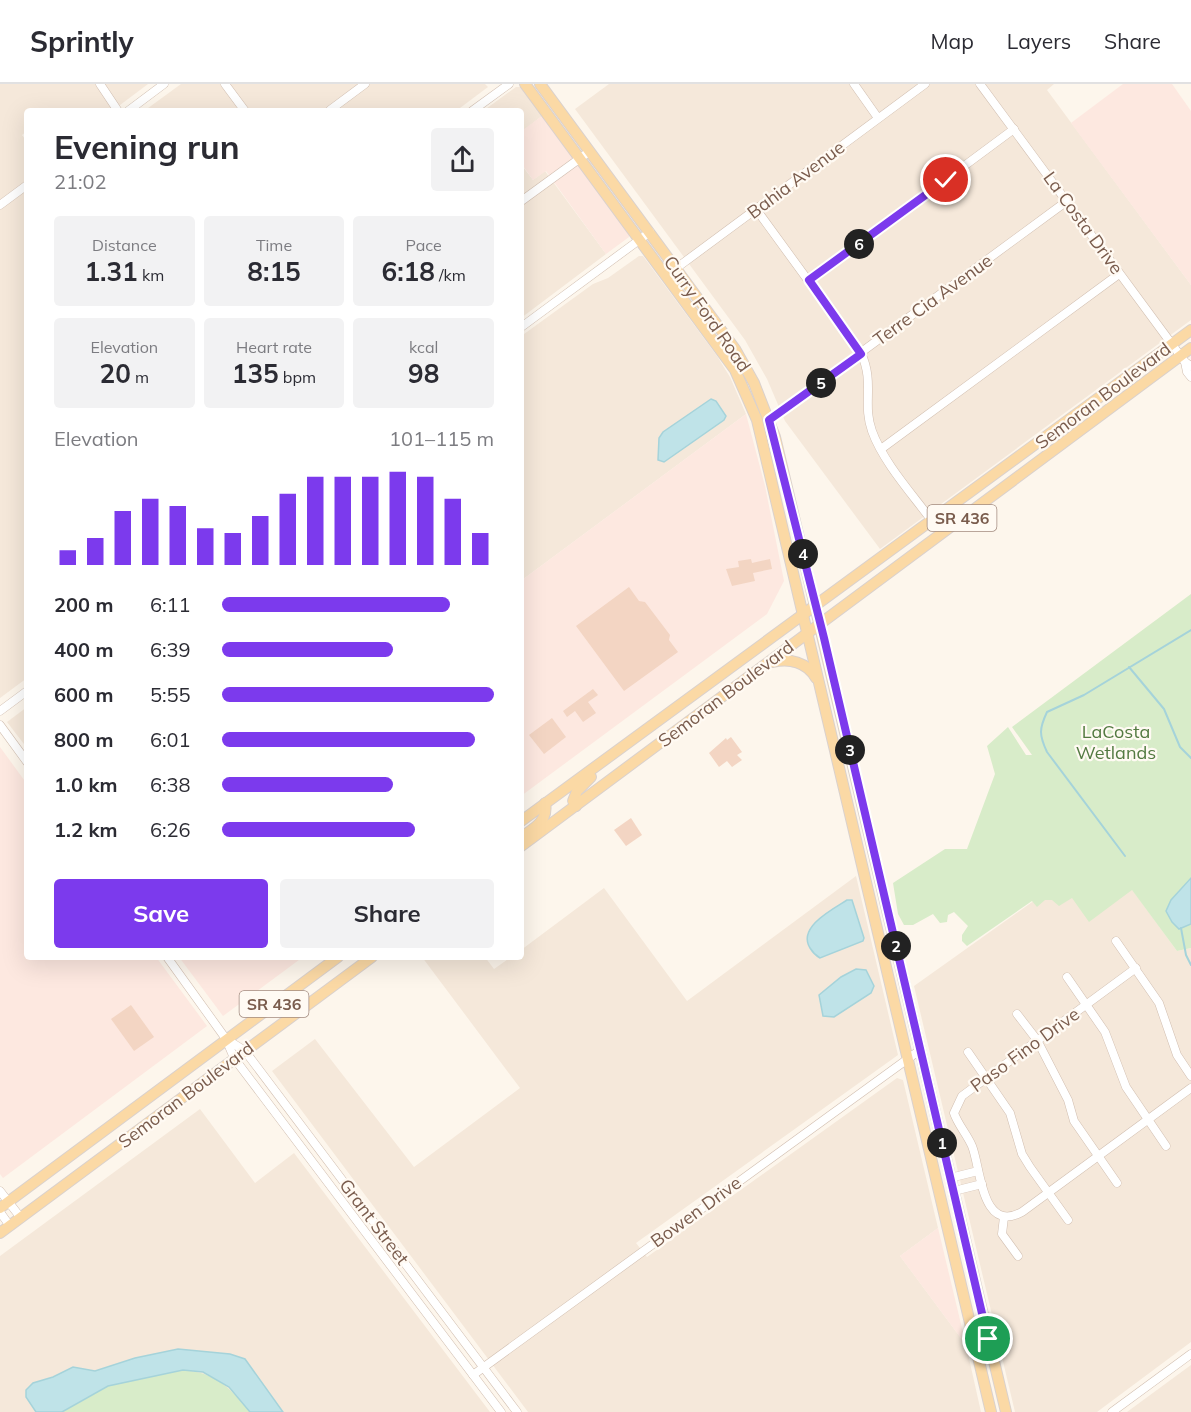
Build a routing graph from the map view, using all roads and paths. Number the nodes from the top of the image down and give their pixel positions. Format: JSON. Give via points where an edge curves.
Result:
{"nodes":[{"id":1,"x":100,"y":84,"type":"edge"},
{"id":2,"x":164,"y":84,"type":"edge"},
{"id":3,"x":225,"y":84,"type":"edge"},
{"id":4,"x":365,"y":84,"type":"edge"},
{"id":5,"x":509,"y":84,"type":"edge"},
{"id":6,"x":525,"y":84,"type":"edge"},
{"id":7,"x":540,"y":84,"type":"edge"},
{"id":8,"x":854,"y":84,"type":"edge"},
{"id":9,"x":925,"y":84,"type":"edge"},
{"id":10,"x":980,"y":84,"type":"edge"},
{"id":11,"x":116,"y":108,"type":"edge"},
{"id":12,"x":132,"y":108,"type":"edge"},
{"id":13,"x":243,"y":108,"type":"edge"},
{"id":14,"x":333,"y":108,"type":"edge"},
{"id":15,"x":476,"y":108,"type":"edge"},
{"id":16,"x":878,"y":118,"type":"junction"},
{"id":17,"x":1014,"y":129,"type":"junction"},
{"id":18,"x":590,"y":151,"type":"junction"},
{"id":19,"x":580,"y":158,"type":"junction"},
{"id":20,"x":607,"y":175,"type":"junction"},
{"id":21,"x":598,"y":182,"type":"junction"},
{"id":22,"x":24,"y":187,"type":"edge"},
{"id":23,"x":524,"y":199,"type":"edge"},
{"id":24,"x":1067,"y":201,"type":"junction"},
{"id":25,"x":0,"y":205,"type":"edge"},
{"id":26,"x":756,"y":209,"type":"junction"},
{"id":27,"x":645,"y":236,"type":"junction"},
{"id":28,"x":671,"y":272,"type":"junction"},
{"id":29,"x":1119,"y":274,"type":"junction"},
{"id":30,"x":809,"y":280,"type":"junction"},
{"id":31,"x":524,"y":325,"type":"edge"},
{"id":32,"x":1191,"y":330,"type":"edge"},
{"id":33,"x":1172,"y":345,"type":"junction"},
{"id":34,"x":1191,"y":348,"type":"edge"},
{"id":35,"x":861,"y":354,"type":"junction"},
{"id":36,"x":1186,"y":361,"type":"edge"},
{"id":37,"x":735,"y":370,"type":"junction"},
{"id":38,"x":1191,"y":377,"type":"edge"},
{"id":39,"x":769,"y":420,"type":"junction"},
{"id":40,"x":881,"y":449,"type":"junction"},
{"id":41,"x":932,"y":521,"type":"junction"},
{"id":42,"x":815,"y":604,"type":"junction"},
{"id":43,"x":802,"y":613,"type":"junction"},
{"id":44,"x":820,"y":624,"type":"junction"},
{"id":45,"x":807,"y":634,"type":"junction"},
{"id":46,"x":769,"y":663,"type":"junction"},
{"id":47,"x":819,"y":682,"type":"junction"},
{"id":48,"x":24,"y":693,"type":"edge"},
{"id":49,"x":0,"y":711,"type":"edge"},
{"id":50,"x":0,"y":725,"type":"edge"},
{"id":51,"x":24,"y":758,"type":"edge"},
{"id":52,"x":599,"y":764,"type":"junction"},
{"id":53,"x":842,"y":778,"type":"junction"},
{"id":54,"x":546,"y":803,"type":"junction"},
{"id":55,"x":576,"y":806,"type":"junction"},
{"id":56,"x":524,"y":819,"type":"edge"},
{"id":57,"x":524,"y":835,"type":"edge"},
{"id":58,"x":524,"y":844,"type":"edge"},
{"id":59,"x":876,"y":861,"type":"junction"},
{"id":60,"x":863,"y":869,"type":"junction"},
{"id":61,"x":1116,"y":941,"type":"dead end"},
{"id":62,"x":895,"y":943,"type":"junction"},
{"id":63,"x":169,"y":960,"type":"edge"},
{"id":64,"x":334,"y":960,"type":"edge"},
{"id":65,"x":368,"y":960,"type":"edge"},
{"id":66,"x":1136,"y":968,"type":"junction"},
{"id":67,"x":1067,"y":977,"type":"dead end"},
{"id":68,"x":1087,"y":1004,"type":"junction"},
{"id":69,"x":1017,"y":1014,"type":"dead end"},
{"id":70,"x":226,"y":1039,"type":"junction"},
{"id":71,"x":1037,"y":1040,"type":"junction"},
{"id":72,"x":920,"y":1050,"type":"junction"},
{"id":73,"x":245,"y":1051,"type":"junction"},
{"id":74,"x":968,"y":1052,"type":"dead end"},
{"id":75,"x":234,"y":1059,"type":"junction"},
{"id":76,"x":908,"y":1059,"type":"junction"},
{"id":77,"x":1191,"y":1076,"type":"edge"},
{"id":78,"x":987,"y":1078,"type":"junction"},
{"id":79,"x":1191,"y":1088,"type":"edge"},
{"id":80,"x":922,"y":1119,"type":"junction"},
{"id":81,"x":1147,"y":1120,"type":"junction"},
{"id":82,"x":1166,"y":1146,"type":"dead end"},
{"id":83,"x":319,"y":1149,"type":"junction"},
{"id":84,"x":310,"y":1156,"type":"junction"},
{"id":85,"x":1098,"y":1157,"type":"junction"},
{"id":86,"x":978,"y":1171,"type":"junction"},
{"id":87,"x":950,"y":1178,"type":"junction"},
{"id":88,"x":1118,"y":1183,"type":"dead end"},
{"id":89,"x":982,"y":1184,"type":"junction"},
{"id":90,"x":0,"y":1191,"type":"edge"},
{"id":91,"x":954,"y":1191,"type":"junction"},
{"id":92,"x":1049,"y":1192,"type":"junction"},
{"id":93,"x":940,"y":1197,"type":"junction"},
{"id":94,"x":3,"y":1208,"type":"edge"},
{"id":95,"x":368,"y":1213,"type":"junction"},
{"id":96,"x":1004,"y":1217,"type":"junction"},
{"id":97,"x":21,"y":1218,"type":"junction"},
{"id":98,"x":1068,"y":1220,"type":"dead end"},
{"id":99,"x":358,"y":1221,"type":"junction"},
{"id":100,"x":10,"y":1226,"type":"junction"},
{"id":101,"x":0,"y":1233,"type":"edge"},
{"id":102,"x":1018,"y":1256,"type":"dead end"},
{"id":103,"x":960,"y":1276,"type":"junction"},
{"id":104,"x":423,"y":1287,"type":"junction"},
{"id":105,"x":977,"y":1293,"type":"junction"},
{"id":106,"x":413,"y":1294,"type":"junction"},
{"id":107,"x":433,"y":1301,"type":"junction"},
{"id":108,"x":423,"y":1308,"type":"junction"},
{"id":109,"x":986,"y":1329,"type":"junction"},
{"id":110,"x":1191,"y":1354,"type":"edge"},
{"id":111,"x":483,"y":1368,"type":"junction"},
{"id":112,"x":473,"y":1375,"type":"junction"},
{"id":113,"x":501,"y":1412,"type":"edge"},
{"id":114,"x":517,"y":1412,"type":"edge"},
{"id":115,"x":991,"y":1412,"type":"edge"},
{"id":116,"x":1006,"y":1412,"type":"edge"},
{"id":117,"x":1112,"y":1412,"type":"edge"}],
"edges":[{"from":1,"to":11,"type":"street"},
{"from":2,"to":12,"type":"street"},
{"from":3,"to":13,"type":"street"},
{"from":4,"to":14,"type":"street"},
{"from":5,"to":15,"type":"street"},
{"from":6,"to":19,"type":"main road","name":"Curry Ford Road"},
{"from":7,"to":18,"type":"main road","name":"Curry Ford Road"},
{"from":8,"to":16,"type":"street"},
{"from":9,"to":16,"type":"street","name":"Bahia Avenue"},
{"from":10,"to":17,"type":"street","name":"La Costa Drive"},
{"from":16,"to":26,"type":"street","name":"Bahia Avenue"},
{"from":17,"to":24,"type":"street","name":"La Costa Drive"},
{"from":17,"to":30,"type":"street"},
{"from":18,"to":19,"type":"street"},
{"from":18,"to":20,"type":"main road","name":"Curry Ford Road"},
{"from":19,"to":21,"type":"main road","name":"Curry Ford Road"},
{"from":19,"to":23,"type":"street"},
{"from":20,"to":21,"type":"street"},
{"from":20,"to":27,"type":"main road","name":"Curry Ford Road"},
{"from":21,"to":27,"type":"main road","name":"Curry Ford Road"},
{"from":22,"to":25,"type":"street"},
{"from":24,"to":29,"type":"street","name":"La Costa Drive"},
{"from":24,"to":35,"type":"street","name":"Terre Cia Avenue"},
{"from":26,"to":28,"type":"street","name":"Bahia Avenue"},
{"from":26,"to":30,"type":"street"},
{"from":27,"to":28,"type":"main road","name":"Curry Ford Road"},
{"from":27,"to":31,"type":"street"},
{"from":28,"to":37,"type":"main road","name":"Curry Ford Road"},
{"from":28,"to":39,"type":"main road","name":"Curry Ford Road","via":[[735,349]]},
{"from":29,"to":33,"type":"street","name":"La Costa Drive"},
{"from":29,"to":40,"type":"street"},
{"from":30,"to":35,"type":"street"},
{"from":32,"to":33,"type":"main road","name":"Semoran Boulevard","number":"SR 436"},
{"from":33,"to":36,"type":"street","name":"La Costa Drive"},
{"from":33,"to":41,"type":"main road","name":"Semoran Boulevard","number":"SR 436"},
{"from":34,"to":36,"type":"main road","name":"Semoran Boulevard","number":"SR 436"},
{"from":35,"to":39,"type":"street","name":"Terre Cia Avenue"},
{"from":35,"to":40,"type":"street","via":[[870,382],[871,430]]},
{"from":36,"to":38,"type":"street","name":"La Costa Drive"},
{"from":36,"to":44,"type":"main road","name":"Semoran Boulevard","number":"SR 436"},
{"from":37,"to":39,"type":"main road","via":[[745,380],[763,418]]},
{"from":37,"to":43,"type":"main road","name":"Curry Ford Road","via":[[764,444]]},
{"from":39,"to":42,"type":"main road","name":"Curry Ford Road"},
{"from":40,"to":41,"type":"street"},
{"from":41,"to":42,"type":"main road","name":"Semoran Boulevard","number":"SR 436"},
{"from":42,"to":43,"type":"main road","name":"Semoran Boulevard","number":"SR 436"},
{"from":42,"to":44,"type":"main road","name":"Curry Ford Road"},
{"from":43,"to":45,"type":"main road","name":"Curry Ford Road"},
{"from":43,"to":52,"type":"main road","name":"Semoran Boulevard","number":"SR 436"},
{"from":44,"to":45,"type":"main road","name":"Semoran Boulevard","number":"SR 436"},
{"from":44,"to":59,"type":"main road","name":"Curry Ford Road"},
{"from":45,"to":46,"type":"main road","name":"Semoran Boulevard","number":"SR 436"},
{"from":45,"to":47,"type":"main road","name":"Curry Ford Road"},
{"from":46,"to":47,"type":"main road","via":[[799,662]]},
{"from":46,"to":55,"type":"main road","name":"Semoran Boulevard","number":"SR 436"},
{"from":47,"to":53,"type":"main road","name":"Curry Ford Road"},
{"from":48,"to":49,"type":"street"},
{"from":50,"to":51,"type":"street"},
{"from":52,"to":54,"type":"main road","name":"Semoran Boulevard","number":"SR 436"},
{"from":52,"to":55,"type":"main road","via":[[574,796]]},
{"from":53,"to":59,"type":"main road","via":[[850,791],[865,853]]},
{"from":53,"to":60,"type":"main road","name":"Curry Ford Road"},
{"from":54,"to":56,"type":"main road","name":"Semoran Boulevard","number":"SR 436"},
{"from":54,"to":57,"type":"main road","via":[[542,821]]},
{"from":55,"to":58,"type":"main road","name":"Semoran Boulevard","number":"SR 436"},
{"from":59,"to":62,"type":"main road","name":"Curry Ford Road"},
{"from":60,"to":62,"type":"main road","via":[[873,877]]},
{"from":60,"to":76,"type":"main road","name":"Curry Ford Road"},
{"from":61,"to":66,"type":"street"},
{"from":62,"to":72,"type":"main road","name":"Curry Ford Road"},
{"from":63,"to":70,"type":"street","name":"Grant Street"},
{"from":64,"to":70,"type":"main road","name":"Semoran Boulevard","number":"SR 436"},
{"from":65,"to":73,"type":"main road","name":"Semoran Boulevard","number":"SR 436"},
{"from":66,"to":68,"type":"street","name":"Paso Fino Drive"},
{"from":66,"to":77,"type":"street","via":[[1159,1003],[1177,1055]]},
{"from":67,"to":68,"type":"street"},
{"from":68,"to":71,"type":"street","name":"Paso Fino Drive"},
{"from":68,"to":81,"type":"street","via":[[1105,1032],[1126,1087]]},
{"from":69,"to":71,"type":"street"},
{"from":70,"to":73,"type":"street","name":"Grant Street"},
{"from":70,"to":75,"type":"street","name":"Grant Street"},
{"from":70,"to":94,"type":"main road","name":"Semoran Boulevard","number":"SR 436"},
{"from":71,"to":78,"type":"street","name":"Paso Fino Drive"},
{"from":71,"to":85,"type":"street","via":[[1068,1100],[1074,1121]]},
{"from":72,"to":76,"type":"street","name":"Bowen Drive"},
{"from":72,"to":87,"type":"main road","name":"Curry Ford Road"},
{"from":73,"to":75,"type":"main road","name":"Semoran Boulevard","number":"SR 436"},
{"from":73,"to":83,"type":"street","name":"Grant Street"},
{"from":74,"to":78,"type":"street"},
{"from":75,"to":84,"type":"street","name":"Grant Street"},
{"from":75,"to":97,"type":"main road","name":"Semoran Boulevard","number":"SR 436"},
{"from":76,"to":80,"type":"main road","name":"Curry Ford Road"},
{"from":76,"to":111,"type":"street","name":"Bowen Drive"},
{"from":78,"to":86,"type":"street","name":"Paso Fino Drive","via":[[962,1096],[954,1113],[972,1145]]},
{"from":78,"to":92,"type":"street","via":[[1010,1113],[1022,1154]]},
{"from":79,"to":81,"type":"street"},
{"from":80,"to":91,"type":"main road","via":[[942,1176]]},
{"from":80,"to":93,"type":"main road","name":"Curry Ford Road"},
{"from":81,"to":82,"type":"street"},
{"from":81,"to":85,"type":"street"},
{"from":83,"to":84,"type":"street"},
{"from":83,"to":95,"type":"street","name":"Grant Street"},
{"from":84,"to":99,"type":"street","name":"Grant Street"},
{"from":85,"to":88,"type":"street"},
{"from":85,"to":92,"type":"street"},
{"from":86,"to":87,"type":"street"},
{"from":86,"to":89,"type":"street","name":"Paso Fino Drive"},
{"from":87,"to":91,"type":"main road","name":"Curry Ford Road"},
{"from":89,"to":91,"type":"street"},
{"from":89,"to":96,"type":"street","name":"Paso Fino Drive","via":[[987,1202]]},
{"from":90,"to":94,"type":"street"},
{"from":91,"to":105,"type":"main road","name":"Curry Ford Road"},
{"from":92,"to":96,"type":"street","via":[[1022,1212]]},
{"from":92,"to":98,"type":"street"},
{"from":93,"to":103,"type":"main road","name":"Curry Ford Road"},
{"from":93,"to":105,"type":"main road","via":[[952,1207]]},
{"from":94,"to":97,"type":"street"},
{"from":94,"to":100,"type":"street"},
{"from":95,"to":99,"type":"street"},
{"from":95,"to":104,"type":"street","name":"Grant Street"},
{"from":96,"to":102,"type":"street","via":[[1002,1234]]},
{"from":97,"to":100,"type":"main road","name":"Semoran Boulevard","number":"SR 436"},
{"from":99,"to":106,"type":"street","name":"Grant Street"},
{"from":100,"to":101,"type":"main road","name":"Semoran Boulevard","number":"SR 436"},
{"from":103,"to":109,"type":"main road","via":[[976,1323]]},
{"from":103,"to":115,"type":"main road","name":"Curry Ford Road"},
{"from":104,"to":106,"type":"street"},
{"from":104,"to":107,"type":"street","name":"Grant Street"},
{"from":105,"to":109,"type":"main road","name":"Curry Ford Road"},
{"from":106,"to":108,"type":"street","name":"Grant Street"},
{"from":107,"to":108,"type":"street"},
{"from":107,"to":111,"type":"street","name":"Grant Street"},
{"from":108,"to":112,"type":"street","name":"Grant Street"},
{"from":109,"to":116,"type":"main road","name":"Curry Ford Road"},
{"from":110,"to":117,"type":"street"},
{"from":111,"to":112,"type":"street","name":"Bowen Drive"},
{"from":111,"to":114,"type":"street","name":"Grant Street"},
{"from":112,"to":113,"type":"street","name":"Grant Street"}]}
